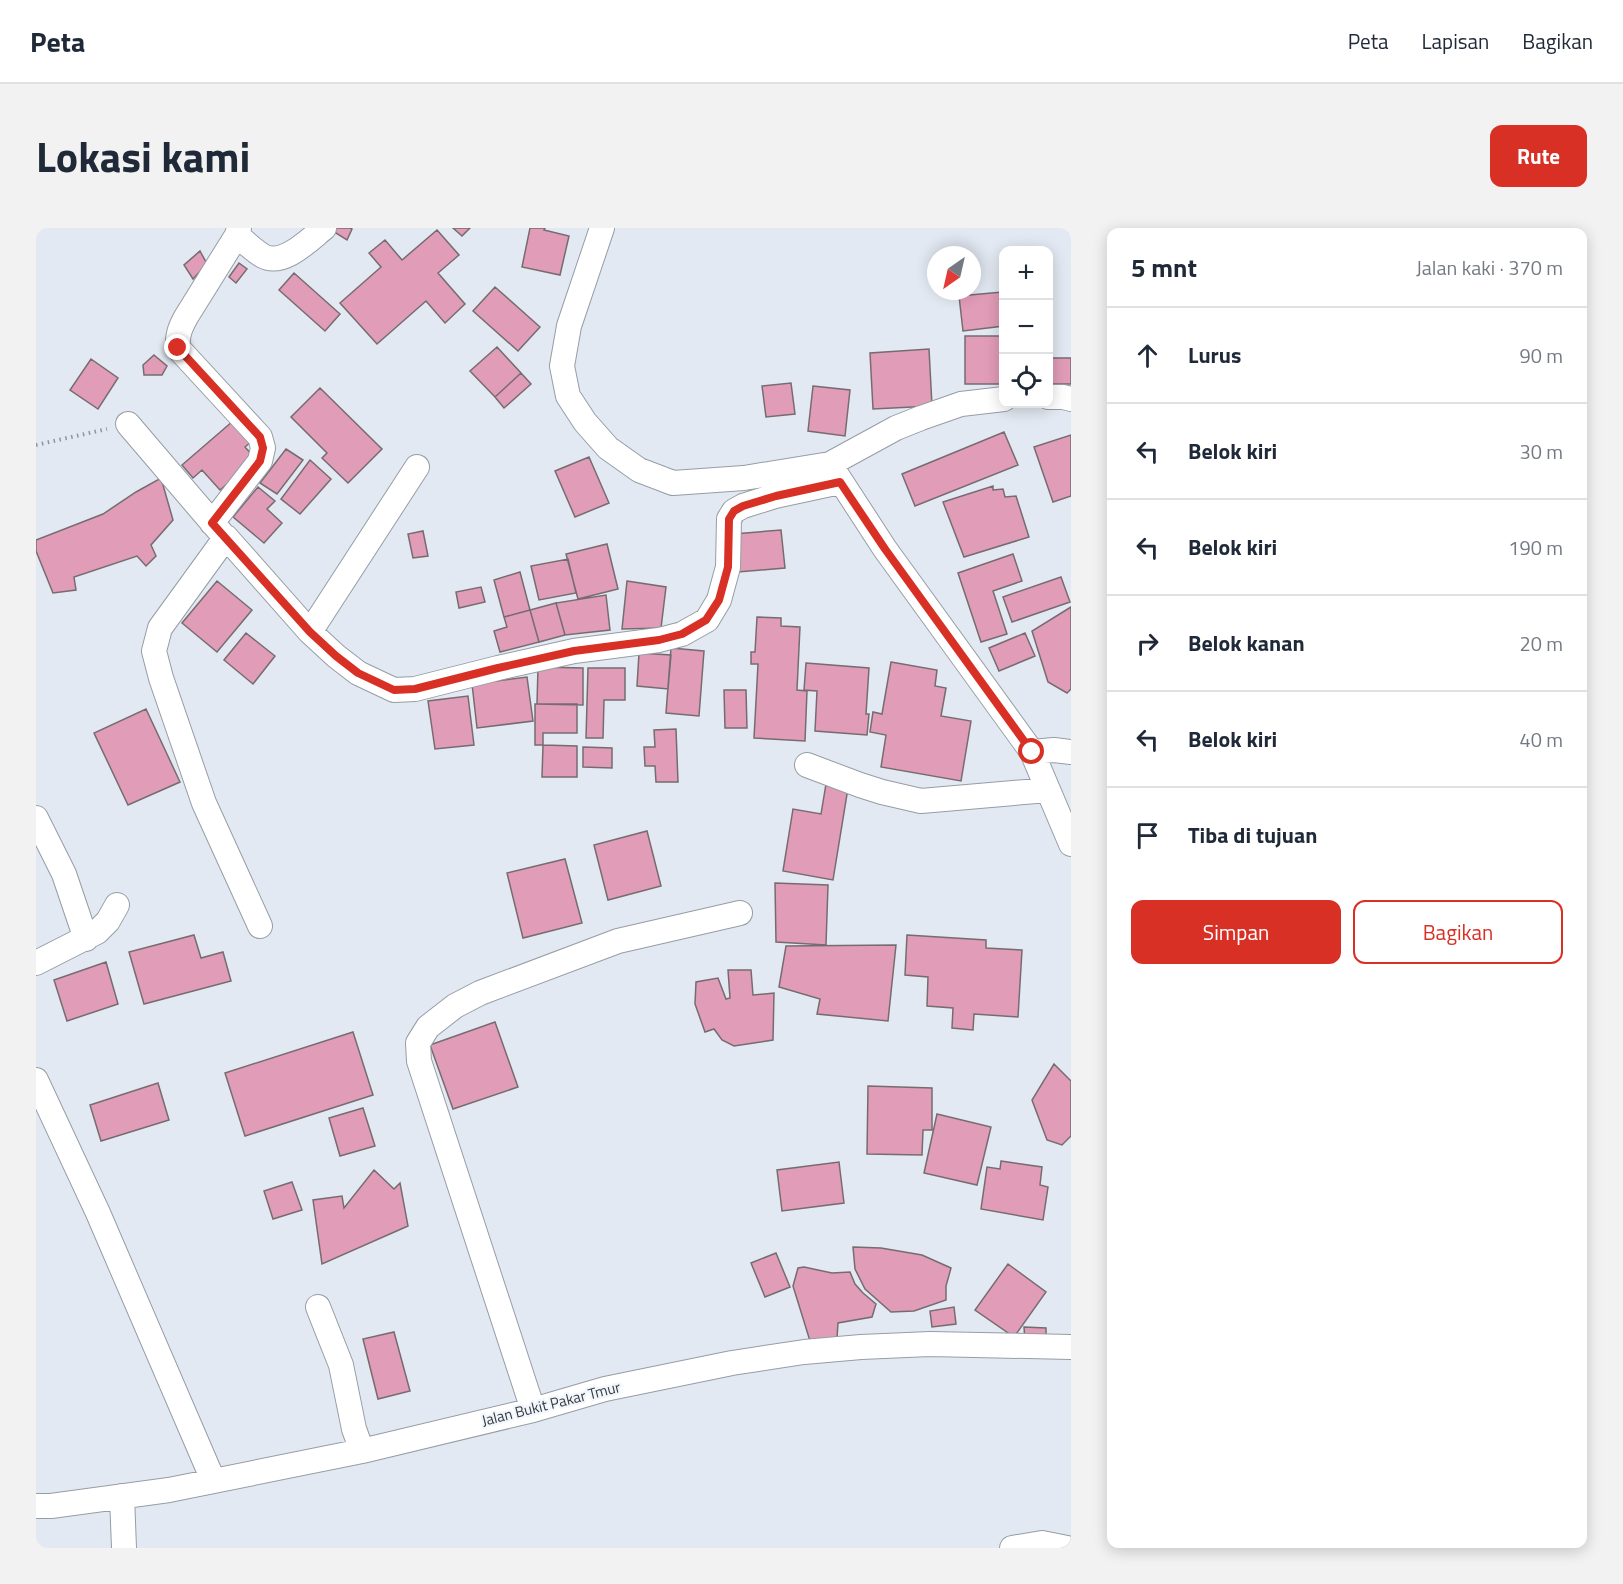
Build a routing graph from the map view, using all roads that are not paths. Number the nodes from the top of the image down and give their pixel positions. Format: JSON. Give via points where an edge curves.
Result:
{"nodes":[{"id":1,"x":324,"y":228,"type":"edge"},
{"id":2,"x":602,"y":228,"type":"edge"},
{"id":3,"x":238,"y":232,"type":"edge"},
{"id":4,"x":1053,"y":397,"type":"edge"},
{"id":5,"x":1071,"y":399,"type":"edge"},
{"id":6,"x":999,"y":400,"type":"edge"},
{"id":7,"x":128,"y":423,"type":"road end"},
{"id":8,"x":417,"y":467,"type":"dead end"},
{"id":9,"x":835,"y":473,"type":"junction"},
{"id":10,"x":219,"y":530,"type":"junction"},
{"id":11,"x":310,"y":632,"type":"junction"},
{"id":12,"x":1032,"y":752,"type":"junction"},
{"id":13,"x":1071,"y":752,"type":"edge"},
{"id":14,"x":807,"y":765,"type":"dead end"},
{"id":15,"x":1048,"y":790,"type":"junction"},
{"id":16,"x":36,"y":818,"type":"edge"},
{"id":17,"x":1071,"y":844,"type":"edge"},
{"id":18,"x":117,"y":905,"type":"dead end"},
{"id":19,"x":740,"y":913,"type":"dead end"},
{"id":20,"x":260,"y":926,"type":"dead end"},
{"id":21,"x":86,"y":939,"type":"junction"},
{"id":22,"x":36,"y":963,"type":"edge"},
{"id":23,"x":36,"y":1080,"type":"edge"},
{"id":24,"x":318,"y":1307,"type":"dead end"},
{"id":25,"x":1071,"y":1347,"type":"edge"},
{"id":26,"x":533,"y":1410,"type":"junction"},
{"id":27,"x":362,"y":1451,"type":"junction"},
{"id":28,"x":213,"y":1480,"type":"junction"},
{"id":29,"x":122,"y":1496,"type":"junction"},
{"id":30,"x":36,"y":1506,"type":"edge"},
{"id":31,"x":124,"y":1548,"type":"edge"},
{"id":32,"x":1012,"y":1548,"type":"edge"},
{"id":33,"x":1066,"y":1548,"type":"edge"}],
"edges":[{"from":1,"to":3,"type":"street","via":[[283,258],[273,259],[263,256]]},
{"from":2,"to":9,"type":"street","via":[[569,326],[562,366],[568,396],[608,448],[639,470],[673,483]]},
{"from":3,"to":10,"type":"street","via":[[177,338],[178,348],[260,437],[263,448],[260,461]]},
{"from":4,"to":5,"type":"street"},
{"from":6,"to":9,"type":"street","via":[[961,404],[896,428]]},
{"from":7,"to":10,"type":"street"},
{"from":8,"to":11,"type":"street"},
{"from":9,"to":11,"type":"street","via":[[734,511],[729,519],[728,567],[719,600],[706,620],[682,634],[574,651],[415,689],[394,690],[358,673]]},
{"from":9,"to":12,"type":"street"},
{"from":10,"to":11,"type":"street"},
{"from":10,"to":20,"type":"street","via":[[160,628],[154,651],[204,803]]},
{"from":12,"to":13,"type":"street"},
{"from":12,"to":15,"type":"street"},
{"from":14,"to":15,"type":"street","via":[[860,785],[921,801]]},
{"from":15,"to":17,"type":"street"},
{"from":16,"to":21,"type":"street","via":[[64,874]]},
{"from":18,"to":21,"type":"street","via":[[98,932]]},
{"from":19,"to":26,"type":"street","via":[[618,941],[480,993],[428,1027],[418,1043],[419,1061]]},
{"from":21,"to":22,"type":"street"},
{"from":23,"to":28,"type":"street"},
{"from":24,"to":27,"type":"street","via":[[341,1365]]},
{"from":25,"to":26,"type":"street","name":"Jalan Bukit Pakar Tmur","via":[[930,1344],[804,1352],[604,1389]]},
{"from":26,"to":27,"type":"street","name":"Jalan Bukit Pakar Tmur"},
{"from":27,"to":28,"type":"street","name":"Jalan Bukit Pakar Tmur"},
{"from":28,"to":29,"type":"street","name":"Jalan Bukit Pakar Tmur"},
{"from":29,"to":30,"type":"street","name":"Jalan Bukit Pakar Tmur"},
{"from":29,"to":31,"type":"street"},
{"from":32,"to":33,"type":"street","via":[[1042,1543]]}]}
